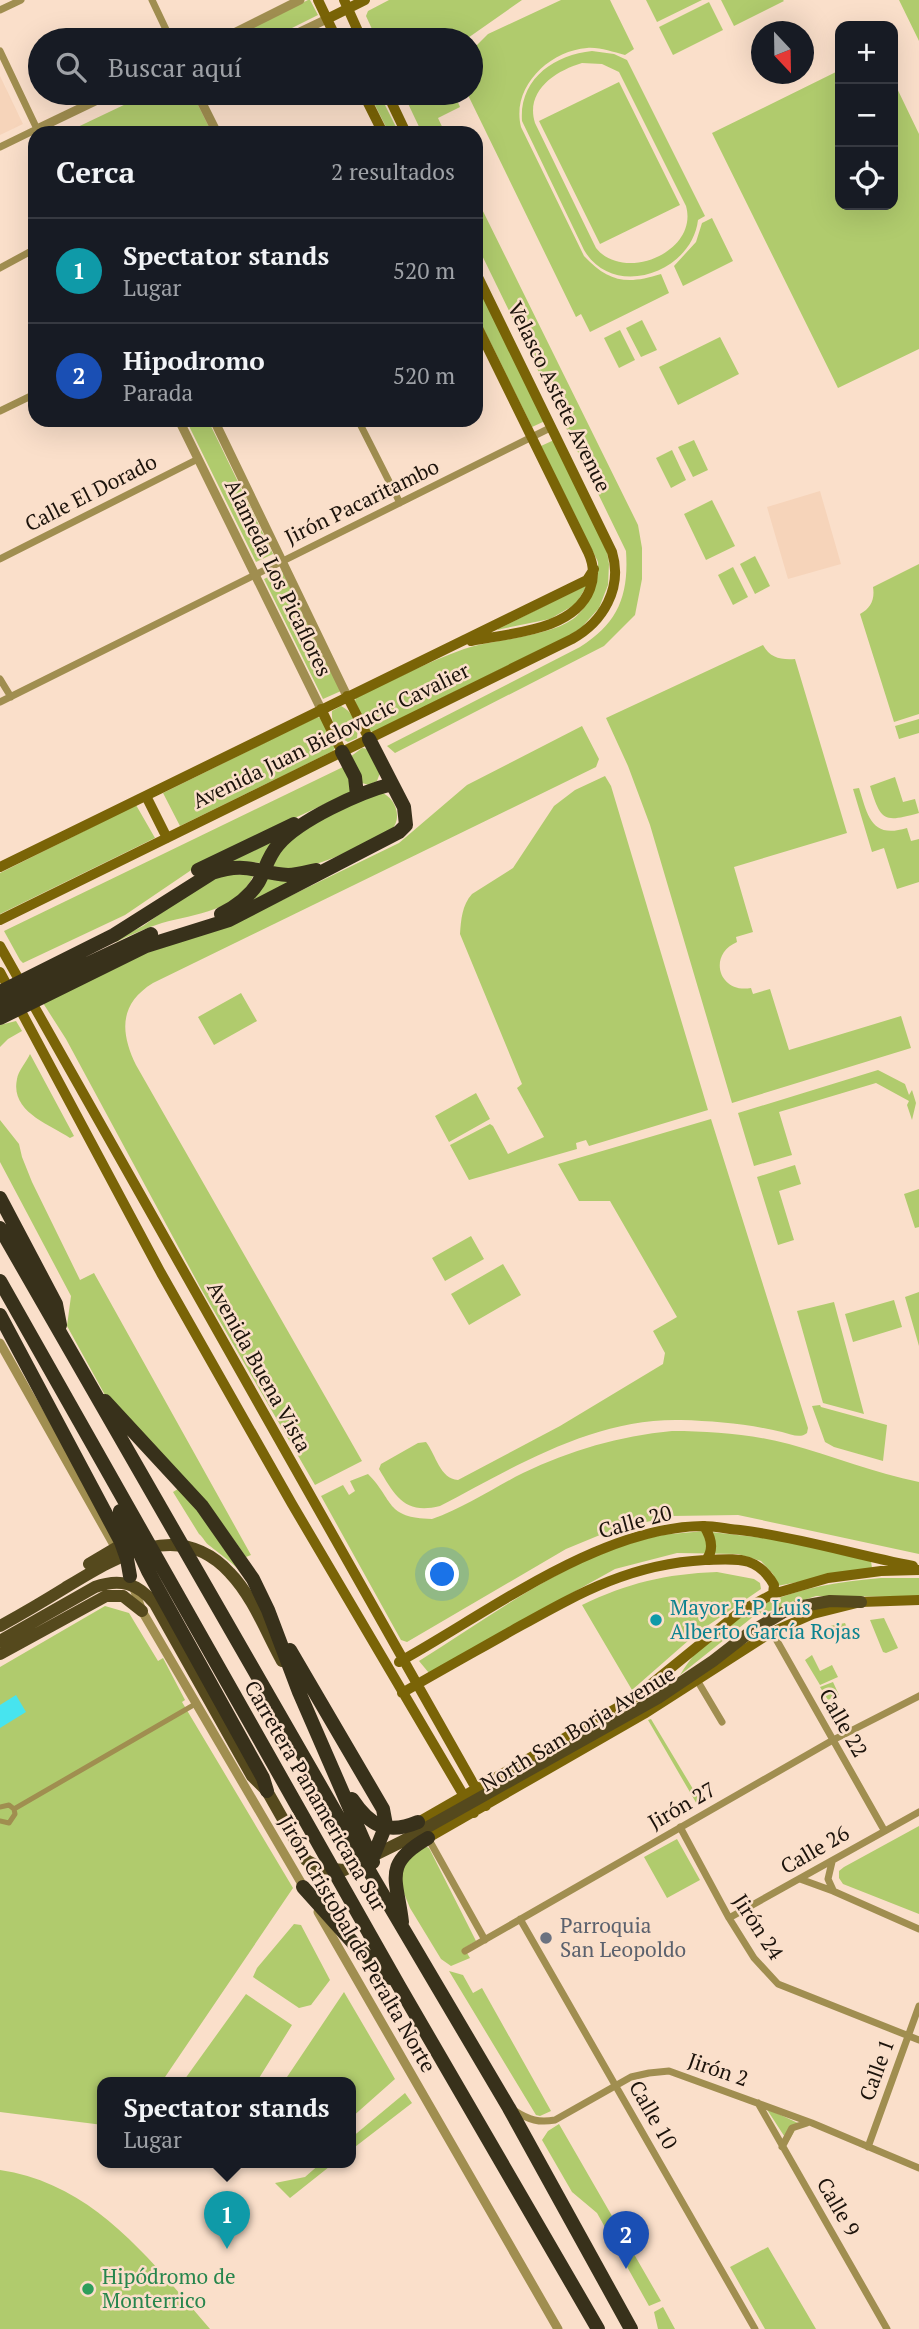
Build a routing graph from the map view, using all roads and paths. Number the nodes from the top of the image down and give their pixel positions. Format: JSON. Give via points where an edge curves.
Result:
{"nodes":[{"id":1,"x":21,"y":0,"type":"edge"},
{"id":2,"x":152,"y":0,"type":"edge"},
{"id":3,"x":300,"y":0,"type":"edge"},
{"id":4,"x":318,"y":0,"type":"edge"},
{"id":5,"x":365,"y":0,"type":"edge"},
{"id":6,"x":346,"y":4,"type":"edge"},
{"id":7,"x":0,"y":10,"type":"edge"},
{"id":8,"x":327,"y":19,"type":"junction"},
{"id":9,"x":165,"y":28,"type":"edge"},
{"id":10,"x":244,"y":28,"type":"edge"},
{"id":11,"x":308,"y":28,"type":"edge"},
{"id":12,"x":332,"y":28,"type":"edge"},
{"id":13,"x":357,"y":28,"type":"edge"},
{"id":14,"x":0,"y":51,"type":"edge"},
{"id":15,"x":89,"y":105,"type":"edge"},
{"id":16,"x":203,"y":105,"type":"edge"},
{"id":17,"x":369,"y":105,"type":"edge"},
{"id":18,"x":392,"y":105,"type":"edge"},
{"id":19,"x":36,"y":126,"type":"edge"},
{"id":20,"x":48,"y":126,"type":"edge"},
{"id":21,"x":214,"y":126,"type":"edge"},
{"id":22,"x":380,"y":126,"type":"edge"},
{"id":23,"x":402,"y":126,"type":"edge"},
{"id":24,"x":28,"y":135,"type":"edge"},
{"id":25,"x":0,"y":147,"type":"edge"},
{"id":26,"x":28,"y":253,"type":"edge"},
{"id":27,"x":0,"y":268,"type":"edge"},
{"id":28,"x":483,"y":287,"type":"edge"},
{"id":29,"x":483,"y":339,"type":"edge"},
{"id":30,"x":28,"y":397,"type":"edge"},
{"id":31,"x":0,"y":411,"type":"edge"},
{"id":32,"x":182,"y":427,"type":"edge"},
{"id":33,"x":217,"y":427,"type":"edge"},
{"id":34,"x":362,"y":427,"type":"edge"},
{"id":35,"x":552,"y":427,"type":"junction"},
{"id":36,"x":531,"y":438,"type":"junction"},
{"id":37,"x":198,"y":459,"type":"junction"},
{"id":38,"x":400,"y":503,"type":"junction"},
{"id":39,"x":606,"y":538,"type":"joint"},
{"id":40,"x":0,"y":559,"type":"edge"},
{"id":41,"x":282,"y":562,"type":"junction"},
{"id":42,"x":594,"y":569,"type":"junction"},
{"id":43,"x":255,"y":575,"type":"junction"},
{"id":44,"x":455,"y":644,"type":"junction"},
{"id":45,"x":0,"y":679,"type":"edge"},
{"id":46,"x":347,"y":696,"type":"junction"},
{"id":47,"x":11,"y":697,"type":"junction"},
{"id":48,"x":0,"y":702,"type":"edge"},
{"id":49,"x":321,"y":709,"type":"junction"},
{"id":50,"x":369,"y":739,"type":"junction"},
{"id":51,"x":342,"y":752,"type":"junction"},
{"id":52,"x":392,"y":784,"type":"junction"},
{"id":53,"x":357,"y":795,"type":"junction"},
{"id":54,"x":146,"y":796,"type":"junction"},
{"id":55,"x":340,"y":804,"type":"junction"},
{"id":56,"x":167,"y":838,"type":"junction"},
{"id":57,"x":372,"y":847,"type":"junction"},
{"id":58,"x":0,"y":867,"type":"edge"},
{"id":59,"x":264,"y":870,"type":"junction"},
{"id":60,"x":0,"y":920,"type":"edge"},
{"id":61,"x":0,"y":946,"type":"edge"},
{"id":62,"x":0,"y":972,"type":"edge"},
{"id":63,"x":0,"y":983,"type":"edge"},
{"id":64,"x":0,"y":992,"type":"edge"},
{"id":65,"x":0,"y":1005,"type":"edge"},
{"id":66,"x":0,"y":1018,"type":"edge"},
{"id":67,"x":0,"y":1198,"type":"edge"},
{"id":68,"x":150,"y":1213,"type":"junction"},
{"id":69,"x":133,"y":1221,"type":"junction"},
{"id":70,"x":0,"y":1228,"type":"edge"},
{"id":71,"x":0,"y":1281,"type":"edge"},
{"id":72,"x":0,"y":1315,"type":"edge"},
{"id":73,"x":62,"y":1337,"type":"junction"},
{"id":74,"x":0,"y":1343,"type":"edge"},
{"id":75,"x":90,"y":1386,"type":"junction"},
{"id":76,"x":114,"y":1485,"type":"junction"},
{"id":77,"x":704,"y":1526,"type":"junction"},
{"id":78,"x":116,"y":1548,"type":"junction"},
{"id":79,"x":706,"y":1560,"type":"junction"},
{"id":80,"x":919,"y":1569,"type":"edge"},
{"id":81,"x":130,"y":1576,"type":"junction"},
{"id":82,"x":773,"y":1594,"type":"junction"},
{"id":83,"x":919,"y":1600,"type":"edge"},
{"id":84,"x":861,"y":1602,"type":"junction"},
{"id":85,"x":142,"y":1611,"type":"junction"},
{"id":86,"x":0,"y":1619,"type":"edge"},
{"id":87,"x":273,"y":1621,"type":"junction"},
{"id":88,"x":0,"y":1626,"type":"edge"},
{"id":89,"x":772,"y":1632,"type":"junction"},
{"id":90,"x":0,"y":1641,"type":"edge"},
{"id":91,"x":0,"y":1654,"type":"edge"},
{"id":92,"x":402,"y":1660,"type":"junction"},
{"id":93,"x":387,"y":1669,"type":"junction"},
{"id":94,"x":697,"y":1680,"type":"junction"},
{"id":95,"x":417,"y":1684,"type":"junction"},
{"id":96,"x":299,"y":1692,"type":"junction"},
{"id":97,"x":402,"y":1693,"type":"junction"},
{"id":98,"x":919,"y":1696,"type":"edge"},
{"id":99,"x":197,"y":1703,"type":"junction"},
{"id":100,"x":722,"y":1722,"type":"dead end"},
{"id":101,"x":833,"y":1740,"type":"junction"},
{"id":102,"x":336,"y":1775,"type":"junction"},
{"id":103,"x":476,"y":1789,"type":"junction"},
{"id":104,"x":267,"y":1791,"type":"junction"},
{"id":105,"x":464,"y":1797,"type":"junction"},
{"id":106,"x":486,"y":1806,"type":"junction"},
{"id":107,"x":0,"y":1807,"type":"edge"},
{"id":108,"x":14,"y":1809,"type":"junction"},
{"id":109,"x":919,"y":1812,"type":"edge"},
{"id":110,"x":474,"y":1813,"type":"junction"},
{"id":111,"x":0,"y":1821,"type":"edge"},
{"id":112,"x":418,"y":1822,"type":"joint"},
{"id":113,"x":680,"y":1828,"type":"junction"},
{"id":114,"x":884,"y":1830,"type":"junction"},
{"id":115,"x":428,"y":1838,"type":"junction"},
{"id":116,"x":373,"y":1857,"type":"junction"},
{"id":117,"x":832,"y":1861,"type":"junction"},
{"id":118,"x":800,"y":1879,"type":"junction"},
{"id":119,"x":375,"y":1881,"type":"junction"},
{"id":120,"x":303,"y":1886,"type":"junction"},
{"id":121,"x":833,"y":1891,"type":"junction"},
{"id":122,"x":729,"y":1918,"type":"junction"},
{"id":123,"x":520,"y":1919,"type":"junction"},
{"id":124,"x":403,"y":1927,"type":"junction"},
{"id":125,"x":919,"y":1929,"type":"edge"},
{"id":126,"x":485,"y":1940,"type":"junction"},
{"id":127,"x":465,"y":1951,"type":"dead end"},
{"id":128,"x":399,"y":1986,"type":"junction"},
{"id":129,"x":919,"y":2006,"type":"edge"},
{"id":130,"x":908,"y":2036,"type":"junction"},
{"id":131,"x":919,"y":2040,"type":"edge"},
{"id":132,"x":616,"y":2086,"type":"junction"},
{"id":133,"x":758,"y":2103,"type":"junction"},
{"id":134,"x":509,"y":2108,"type":"junction"},
{"id":135,"x":812,"y":2123,"type":"junction"},
{"id":136,"x":782,"y":2147,"type":"junction"},
{"id":137,"x":868,"y":2147,"type":"junction"},
{"id":138,"x":919,"y":2168,"type":"edge"},
{"id":139,"x":558,"y":2329,"type":"edge"},
{"id":140,"x":598,"y":2329,"type":"edge"},
{"id":141,"x":631,"y":2329,"type":"edge"},
{"id":142,"x":755,"y":2329,"type":"edge"},
{"id":143,"x":887,"y":2329,"type":"edge"}],
"edges":[{"from":1,"to":7,"type":"street"},
{"from":2,"to":9,"type":"street"},
{"from":3,"to":10,"type":"street"},
{"from":4,"to":8,"type":"main road"},
{"from":5,"to":6,"type":"main road"},
{"from":6,"to":8,"type":"main road"},
{"from":6,"to":13,"type":"main road"},
{"from":8,"to":11,"type":"street"},
{"from":8,"to":12,"type":"main road"},
{"from":14,"to":19,"type":"street"},
{"from":15,"to":20,"type":"street"},
{"from":16,"to":21,"type":"street"},
{"from":17,"to":22,"type":"main road"},
{"from":18,"to":23,"type":"main road"},
{"from":24,"to":25,"type":"street"},
{"from":26,"to":27,"type":"street"},
{"from":28,"to":35,"type":"main road","name":"Velasco Astete Avenue"},
{"from":29,"to":36,"type":"main road","name":"Velasco Astete Avenue"},
{"from":30,"to":31,"type":"street"},
{"from":32,"to":37,"type":"street","name":"Alameda Los Picaflores"},
{"from":33,"to":41,"type":"street","name":"Alameda Los Picaflores"},
{"from":34,"to":38,"type":"street"},
{"from":35,"to":36,"type":"street","name":"Jirón Pacaritambo"},
{"from":35,"to":39,"type":"main road","name":"Velasco Astete Avenue"},
{"from":36,"to":38,"type":"street","name":"Jirón Pacaritambo"},
{"from":36,"to":42,"type":"main road","name":"Velasco Astete Avenue"},
{"from":37,"to":40,"type":"street","name":"Calle El Dorado"},
{"from":37,"to":43,"type":"street","name":"Alameda Los Picaflores"},
{"from":38,"to":41,"type":"street","name":"Jirón Pacaritambo"},
{"from":39,"to":50,"type":"main road","name":"Avenida Juan Bielovucic Cavalier","via":[[614,559],[614,586],[604,610],[583,633]]},
{"from":41,"to":43,"type":"street","name":"Jirón Pacaritambo"},
{"from":41,"to":46,"type":"street","name":"Alameda Los Picaflores"},
{"from":42,"to":44,"type":"main road","name":"Avenida Juan Bielovucic Cavalier","via":[[587,580]]},
{"from":42,"to":44,"type":"main road","name":"Avenida Juan Bielovucic Cavalier","via":[[587,596],[567,617]]},
{"from":43,"to":47,"type":"street","name":"Jirón Pacaritambo"},
{"from":43,"to":49,"type":"street","name":"Alameda Los Picaflores"},
{"from":44,"to":46,"type":"main road","name":"Avenida Juan Bielovucic Cavalier"},
{"from":45,"to":47,"type":"street"},
{"from":46,"to":49,"type":"main road","name":"Avenida Juan Bielovucic Cavalier"},
{"from":46,"to":50,"type":"main road","name":"Alameda Los Picaflores"},
{"from":47,"to":48,"type":"street","name":"Jirón Pacaritambo"},
{"from":49,"to":51,"type":"main road","name":"Alameda Los Picaflores"},
{"from":49,"to":54,"type":"main road","name":"Avenida Juan Bielovucic Cavalier"},
{"from":50,"to":51,"type":"main road","name":"Avenida Juan Bielovucic Cavalier"},
{"from":50,"to":52,"type":"highway"},
{"from":51,"to":53,"type":"highway","via":[[355,777]]},
{"from":51,"to":56,"type":"main road","name":"Avenida Juan Bielovucic Cavalier"},
{"from":52,"to":53,"type":"highway"},
{"from":52,"to":57,"type":"highway","via":[[404,807],[406,825]]},
{"from":53,"to":55,"type":"highway"},
{"from":54,"to":56,"type":"main road"},
{"from":54,"to":58,"type":"main road","name":"Avenida Juan Bielovucic Cavalier"},
{"from":55,"to":59,"type":"highway","via":[[278,844]]},
{"from":55,"to":63,"type":"highway","via":[[200,869],[127,918]]},
{"from":56,"to":60,"type":"main road","name":"Avenida Juan Bielovucic Cavalier"},
{"from":57,"to":59,"type":"highway","via":[[301,874]]},
{"from":57,"to":66,"type":"highway","via":[[229,920],[146,946]]},
{"from":59,"to":64,"type":"highway","via":[[244,866],[212,873],[114,935]]},
{"from":59,"to":65,"type":"highway","via":[[248,895],[218,916],[146,936]]},
{"from":61,"to":68,"type":"main road","name":"Avenida Buena Vista"},
{"from":62,"to":69,"type":"main road","name":"Avenida Buena Vista"},
{"from":67,"to":73,"type":"highway","via":[[56,1304]]},
{"from":68,"to":69,"type":"main road"},
{"from":68,"to":92,"type":"main road","name":"Avenida Buena Vista"},
{"from":69,"to":93,"type":"main road","name":"Avenida Buena Vista"},
{"from":70,"to":73,"type":"highway","name":"Carretera Panamericana Sur"},
{"from":71,"to":76,"type":"highway","name":"Carretera Panamericana Sur"},
{"from":72,"to":81,"type":"highway","via":[[121,1542]]},
{"from":73,"to":75,"type":"highway","name":"Carretera Panamericana Sur"},
{"from":74,"to":78,"type":"street","name":"Jirón Cristobal de Peralta Norte"},
{"from":75,"to":87,"type":"highway","via":[[202,1506],[253,1579]]},
{"from":75,"to":119,"type":"highway","name":"Carretera Panamericana Sur"},
{"from":76,"to":104,"type":"highway","via":[[121,1516],[148,1571]]},
{"from":76,"to":128,"type":"highway","name":"Carretera Panamericana Sur"},
{"from":77,"to":79,"type":"main road","via":[[712,1544]]},
{"from":77,"to":80,"type":"main road","name":"Calle 20","via":[[769,1535]]},
{"from":77,"to":92,"type":"main road","name":"Calle 20","via":[[660,1530],[605,1547]]},
{"from":78,"to":81,"type":"street","name":"Jirón Cristobal de Peralta Norte"},
{"from":78,"to":86,"type":"main road"},
{"from":79,"to":82,"type":"main road","via":[[734,1559],[759,1565],[774,1586]]},
{"from":79,"to":95,"type":"main road","via":[[669,1562],[615,1577]]},
{"from":80,"to":82,"type":"main road","via":[[828,1578]]},
{"from":81,"to":85,"type":"street","name":"Jirón Cristobal de Peralta Norte"},
{"from":82,"to":103,"type":"main road","via":[[741,1611],[634,1698]]},
{"from":83,"to":84,"type":"main road","name":"North San Borja Avenue"},
{"from":84,"to":89,"type":"main road","name":"North San Borja Avenue"},
{"from":84,"to":116,"type":"main road","via":[[797,1607],[749,1633],[658,1698]]},
{"from":85,"to":91,"type":"main road","via":[[123,1596],[106,1596]]},
{"from":85,"to":99,"type":"street","name":"Jirón Cristobal de Peralta Norte"},
{"from":87,"to":96,"type":"highway"},
{"from":87,"to":116,"type":"highway","via":[[383,1809],[386,1825]]},
{"from":88,"to":96,"type":"main road","via":[[136,1550],[197,1549],[230,1572],[242,1588]]},
{"from":89,"to":94,"type":"main road","name":"North San Borja Avenue"},
{"from":89,"to":101,"type":"street","name":"Calle 22"},
{"from":90,"to":104,"type":"main road","via":[[109,1582],[125,1582],[147,1594],[252,1776]]},
{"from":92,"to":93,"type":"main road","name":"Calle 20"},
{"from":92,"to":95,"type":"main road","name":"Avenida Buena Vista"},
{"from":93,"to":97,"type":"main road","name":"Avenida Buena Vista"},
{"from":94,"to":100,"type":"street"},
{"from":94,"to":106,"type":"main road","name":"North San Borja Avenue"},
{"from":95,"to":97,"type":"main road"},
{"from":95,"to":103,"type":"main road","name":"Avenida Buena Vista"},
{"from":96,"to":102,"type":"highway"},
{"from":97,"to":105,"type":"main road","name":"Avenida Buena Vista"},
{"from":98,"to":101,"type":"street","name":"Jirón 27"},
{"from":99,"to":108,"type":"street"},
{"from":99,"to":120,"type":"street","name":"Jirón Cristobal de Peralta Norte"},
{"from":101,"to":113,"type":"street","name":"Jirón 27"},
{"from":101,"to":114,"type":"street","name":"Calle 22"},
{"from":102,"to":112,"type":"highway","via":[[370,1821],[395,1829]]},
{"from":102,"to":119,"type":"highway","via":[[373,1861]]},
{"from":103,"to":105,"type":"main road"},
{"from":103,"to":106,"type":"main road","name":"Avenida Buena Vista"},
{"from":104,"to":116,"type":"main road","via":[[312,1865],[344,1870]]},
{"from":105,"to":110,"type":"main road","name":"Avenida Buena Vista"},
{"from":105,"to":112,"type":"main road"},
{"from":106,"to":110,"type":"main road","name":"North San Borja Avenue"},
{"from":107,"to":108,"type":"street"},
{"from":108,"to":111,"type":"street","via":[[11,1821]]},
{"from":109,"to":114,"type":"street","name":"Calle 26"},
{"from":110,"to":115,"type":"main road","name":"North San Borja Avenue"},
{"from":113,"to":122,"type":"street","name":"Jirón 24"},
{"from":113,"to":123,"type":"street","name":"Jirón 27"},
{"from":114,"to":117,"type":"street","name":"Calle 26"},
{"from":115,"to":124,"type":"highway","via":[[407,1850],[399,1862],[394,1880]]},
{"from":115,"to":126,"type":"street"},
{"from":117,"to":118,"type":"street","name":"Calle 26"},
{"from":117,"to":121,"type":"street","via":[[828,1879]]},
{"from":118,"to":121,"type":"street"},
{"from":118,"to":122,"type":"street","name":"Calle 26"},
{"from":119,"to":124,"type":"highway","name":"Carretera Panamericana Sur"},
{"from":120,"to":128,"type":"highway"},
{"from":120,"to":139,"type":"street","name":"Jirón Cristobal de Peralta Norte"},
{"from":121,"to":125,"type":"street"},
{"from":122,"to":130,"type":"street","name":"Jirón 24","via":[[754,1958],[778,1984]]},
{"from":123,"to":126,"type":"street","name":"Jirón 27"},
{"from":123,"to":132,"type":"street","name":"Calle 10"},
{"from":124,"to":134,"type":"highway","name":"Carretera Panamericana Sur"},
{"from":126,"to":127,"type":"street","name":"Jirón 27"},
{"from":128,"to":140,"type":"highway","name":"Carretera Panamericana Sur"},
{"from":129,"to":130,"type":"street","name":"Calle 1"},
{"from":130,"to":131,"type":"street","name":"Jirón 24"},
{"from":130,"to":137,"type":"street","name":"Calle 1"},
{"from":132,"to":133,"type":"street","name":"Jirón 2","via":[[631,2077],[669,2071]]},
{"from":132,"to":134,"type":"street","name":"Jirón 2","via":[[544,2122]]},
{"from":132,"to":142,"type":"street","name":"Calle 10"},
{"from":133,"to":135,"type":"street","name":"Jirón 2"},
{"from":133,"to":136,"type":"street","name":"Calle 9"},
{"from":134,"to":141,"type":"highway"},
{"from":135,"to":136,"type":"street","via":[[792,2128]]},
{"from":135,"to":137,"type":"street","name":"Jirón 2"},
{"from":136,"to":143,"type":"street","name":"Calle 9"},
{"from":137,"to":138,"type":"street","name":"Jirón 2"}]}
